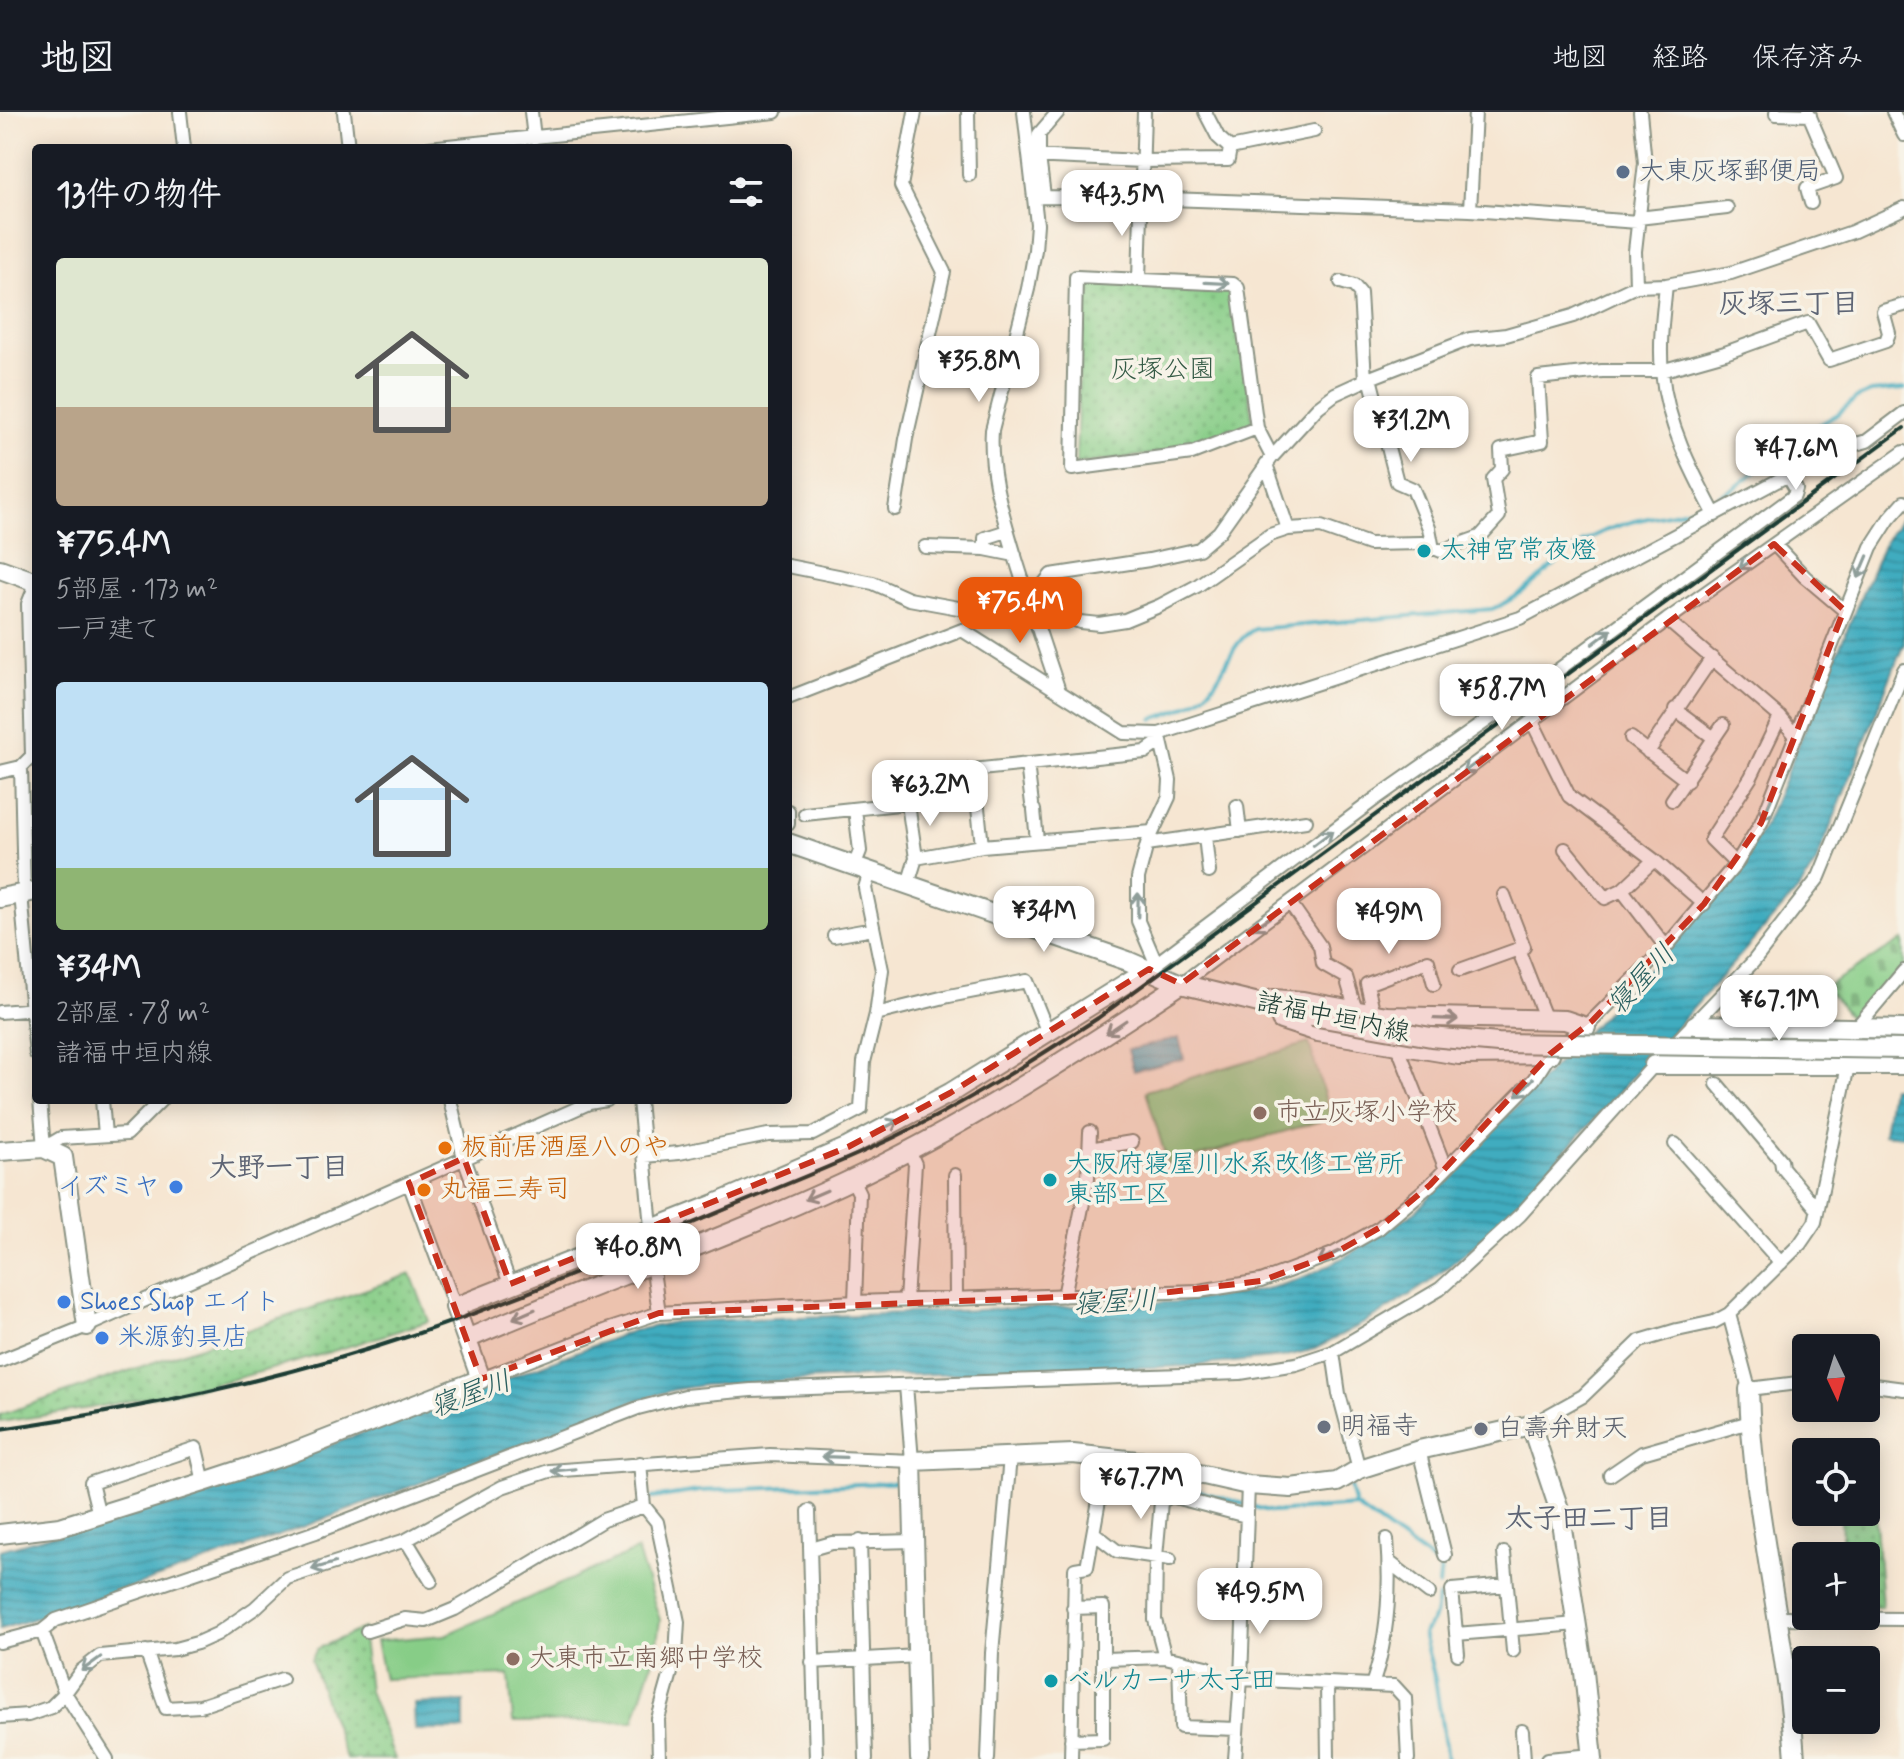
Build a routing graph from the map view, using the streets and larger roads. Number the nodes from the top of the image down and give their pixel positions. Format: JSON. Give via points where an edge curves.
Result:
{"nodes":[{"id":1,"x":180,"y":112,"type":"edge"},
{"id":2,"x":344,"y":112,"type":"edge"},
{"id":3,"x":531,"y":112,"type":"edge"},
{"id":4,"x":775,"y":112,"type":"edge"},
{"id":5,"x":915,"y":112,"type":"edge"},
{"id":6,"x":968,"y":112,"type":"edge"},
{"id":7,"x":1024,"y":112,"type":"edge"},
{"id":8,"x":1058,"y":112,"type":"edge"},
{"id":9,"x":1144,"y":112,"type":"edge"},
{"id":10,"x":1205,"y":112,"type":"edge"},
{"id":11,"x":1475,"y":112,"type":"edge"},
{"id":12,"x":1640,"y":112,"type":"edge"},
{"id":13,"x":1776,"y":112,"type":"edge"},
{"id":14,"x":1893,"y":112,"type":"edge"},
{"id":15,"x":1809,"y":114,"type":"edge"},
{"id":16,"x":1314,"y":131,"type":"dead end"},
{"id":17,"x":1904,"y":135,"type":"edge"},
{"id":18,"x":534,"y":138,"type":"junction"},
{"id":19,"x":184,"y":144,"type":"edge"},
{"id":20,"x":348,"y":144,"type":"edge"},
{"id":21,"x":471,"y":144,"type":"edge"},
{"id":22,"x":1230,"y":148,"type":"junction"},
{"id":23,"x":1034,"y":156,"type":"junction"},
{"id":24,"x":1142,"y":161,"type":"junction"},
{"id":25,"x":969,"y":175,"type":"dead end"},
{"id":26,"x":1039,"y":196,"type":"junction"},
{"id":27,"x":1141,"y":198,"type":"junction"},
{"id":28,"x":1811,"y":203,"type":"dead end"},
{"id":29,"x":1727,"y":208,"type":"dead end"},
{"id":30,"x":1470,"y":210,"type":"junction"},
{"id":31,"x":1903,"y":210,"type":"edge"},
{"id":32,"x":1638,"y":220,"type":"junction"},
{"id":33,"x":1139,"y":280,"type":"junction"},
{"id":34,"x":1341,"y":282,"type":"dead end"},
{"id":35,"x":1666,"y":285,"type":"junction"},
{"id":36,"x":1636,"y":286,"type":"junction"},
{"id":37,"x":1904,"y":305,"type":"edge"},
{"id":38,"x":1661,"y":371,"type":"junction"},
{"id":39,"x":1368,"y":379,"type":"junction"},
{"id":40,"x":1904,"y":413,"type":"edge"},
{"id":41,"x":1257,"y":428,"type":"junction"},
{"id":42,"x":1904,"y":452,"type":"edge"},
{"id":43,"x":1269,"y":460,"type":"junction"},
{"id":44,"x":904,"y":464,"type":"junction"},
{"id":45,"x":919,"y":467,"type":"dead end"},
{"id":46,"x":1788,"y":476,"type":"junction"},
{"id":47,"x":1904,"y":502,"type":"edge"},
{"id":48,"x":895,"y":509,"type":"dead end"},
{"id":49,"x":1715,"y":515,"type":"junction"},
{"id":50,"x":1288,"y":529,"type":"junction"},
{"id":51,"x":1007,"y":531,"type":"junction"},
{"id":52,"x":1774,"y":544,"type":"junction"},
{"id":53,"x":925,"y":547,"type":"dead end"},
{"id":54,"x":985,"y":549,"type":"junction"},
{"id":55,"x":1433,"y":549,"type":"junction"},
{"id":56,"x":1015,"y":555,"type":"junction"},
{"id":57,"x":792,"y":567,"type":"edge"},
{"id":58,"x":0,"y":569,"type":"edge"},
{"id":59,"x":32,"y":581,"type":"edge"},
{"id":60,"x":32,"y":594,"type":"edge"},
{"id":61,"x":1029,"y":603,"type":"junction"},
{"id":62,"x":964,"y":609,"type":"junction"},
{"id":63,"x":1844,"y":610,"type":"junction"},
{"id":64,"x":1667,"y":620,"type":"junction"},
{"id":65,"x":962,"y":630,"type":"junction"},
{"id":66,"x":1712,"y":658,"type":"junction"},
{"id":67,"x":1904,"y":670,"type":"edge"},
{"id":68,"x":1059,"y":691,"type":"junction"},
{"id":69,"x":792,"y":696,"type":"edge"},
{"id":70,"x":1675,"y":709,"type":"junction"},
{"id":71,"x":1780,"y":717,"type":"junction"},
{"id":72,"x":1532,"y":721,"type":"junction"},
{"id":73,"x":1723,"y":725,"type":"dead end"},
{"id":74,"x":1796,"y":736,"type":"junction"},
{"id":75,"x":1160,"y":737,"type":"junction"},
{"id":76,"x":1631,"y":738,"type":"dead end"},
{"id":77,"x":1714,"y":738,"type":"junction"},
{"id":78,"x":1648,"y":752,"type":"junction"},
{"id":79,"x":32,"y":756,"type":"edge"},
{"id":80,"x":32,"y":756,"type":"edge"},
{"id":81,"x":1027,"y":764,"type":"junction"},
{"id":82,"x":21,"y":767,"type":"junction"},
{"id":83,"x":0,"y":772,"type":"edge"},
{"id":84,"x":1687,"y":781,"type":"junction"},
{"id":85,"x":977,"y":798,"type":"dead end"},
{"id":86,"x":1672,"y":800,"type":"dead end"},
{"id":87,"x":908,"y":803,"type":"junction"},
{"id":88,"x":1237,"y":806,"type":"dead end"},
{"id":89,"x":855,"y":809,"type":"junction"},
{"id":90,"x":805,"y":814,"type":"dead end"},
{"id":91,"x":1306,"y":821,"type":"dead end"},
{"id":92,"x":1240,"y":831,"type":"junction"},
{"id":93,"x":1205,"y":836,"type":"junction"},
{"id":94,"x":1150,"y":838,"type":"junction"},
{"id":95,"x":1037,"y":841,"type":"junction"},
{"id":96,"x":792,"y":844,"type":"edge"},
{"id":97,"x":982,"y":846,"type":"junction"},
{"id":98,"x":1565,"y":849,"type":"dead end"},
{"id":99,"x":916,"y":858,"type":"junction"},
{"id":100,"x":1654,"y":860,"type":"junction"},
{"id":101,"x":1736,"y":864,"type":"junction"},
{"id":102,"x":862,"y":869,"type":"junction"},
{"id":103,"x":1209,"y":872,"type":"dead end"},
{"id":104,"x":908,"y":884,"type":"junction"},
{"id":105,"x":1622,"y":890,"type":"junction"},
{"id":106,"x":27,"y":893,"type":"edge"},
{"id":107,"x":1504,"y":895,"type":"dead end"},
{"id":108,"x":0,"y":898,"type":"edge"},
{"id":109,"x":1290,"y":903,"type":"junction"},
{"id":110,"x":1704,"y":904,"type":"junction"},
{"id":111,"x":873,"y":929,"type":"junction"},
{"id":112,"x":834,"y":936,"type":"dead end"},
{"id":113,"x":1666,"y":947,"type":"junction"},
{"id":114,"x":1518,"y":949,"type":"junction"},
{"id":115,"x":1152,"y":966,"type":"junction"},
{"id":116,"x":1460,"y":970,"type":"dead end"},
{"id":117,"x":1904,"y":971,"type":"edge"},
{"id":118,"x":32,"y":976,"type":"edge"},
{"id":119,"x":1181,"y":984,"type":"junction"},
{"id":120,"x":1434,"y":984,"type":"dead end"},
{"id":121,"x":1230,"y":995,"type":"junction"},
{"id":122,"x":32,"y":1009,"type":"edge"},
{"id":123,"x":0,"y":1012,"type":"edge"},
{"id":124,"x":1365,"y":1012,"type":"junction"},
{"id":125,"x":876,"y":1014,"type":"junction"},
{"id":126,"x":1546,"y":1020,"type":"junction"},
{"id":127,"x":1695,"y":1025,"type":"junction"},
{"id":128,"x":1586,"y":1027,"type":"junction"},
{"id":129,"x":1856,"y":1028,"type":"junction"},
{"id":130,"x":1904,"y":1029,"type":"edge"},
{"id":131,"x":1048,"y":1033,"type":"junction"},
{"id":132,"x":1400,"y":1046,"type":"junction"},
{"id":133,"x":1904,"y":1049,"type":"edge"},
{"id":134,"x":1550,"y":1054,"type":"junction"},
{"id":135,"x":1849,"y":1064,"type":"junction"},
{"id":136,"x":1654,"y":1065,"type":"junction"},
{"id":137,"x":1904,"y":1065,"type":"edge"},
{"id":138,"x":1717,"y":1084,"type":"dead end"},
{"id":139,"x":40,"y":1104,"type":"edge"},
{"id":140,"x":102,"y":1104,"type":"edge"},
{"id":141,"x":157,"y":1104,"type":"edge"},
{"id":142,"x":451,"y":1104,"type":"edge"},
{"id":143,"x":587,"y":1104,"type":"edge"},
{"id":144,"x":639,"y":1104,"type":"edge"},
{"id":145,"x":1090,"y":1132,"type":"dead end"},
{"id":146,"x":105,"y":1135,"type":"junction"},
{"id":147,"x":1132,"y":1142,"type":"dead end"},
{"id":148,"x":1675,"y":1144,"type":"dead end"},
{"id":149,"x":44,"y":1148,"type":"junction"},
{"id":150,"x":1089,"y":1149,"type":"junction"},
{"id":151,"x":0,"y":1151,"type":"edge"},
{"id":152,"x":909,"y":1151,"type":"junction"},
{"id":153,"x":645,"y":1156,"type":"junction"},
{"id":154,"x":464,"y":1158,"type":"junction"},
{"id":155,"x":1445,"y":1167,"type":"junction"},
{"id":156,"x":955,"y":1175,"type":"dead end"},
{"id":157,"x":852,"y":1179,"type":"junction"},
{"id":158,"x":409,"y":1183,"type":"junction"},
{"id":159,"x":1817,"y":1209,"type":"junction"},
{"id":160,"x":651,"y":1227,"type":"junction"},
{"id":161,"x":652,"y":1263,"type":"junction"},
{"id":162,"x":1781,"y":1263,"type":"junction"},
{"id":163,"x":510,"y":1284,"type":"junction"},
{"id":164,"x":1064,"y":1296,"type":"junction"},
{"id":165,"x":956,"y":1298,"type":"junction"},
{"id":166,"x":906,"y":1300,"type":"junction"},
{"id":167,"x":855,"y":1302,"type":"junction"},
{"id":168,"x":455,"y":1307,"type":"junction"},
{"id":169,"x":659,"y":1313,"type":"junction"},
{"id":170,"x":1729,"y":1314,"type":"junction"},
{"id":171,"x":87,"y":1326,"type":"junction"},
{"id":172,"x":467,"y":1339,"type":"junction"},
{"id":173,"x":1333,"y":1352,"type":"junction"},
{"id":174,"x":0,"y":1361,"type":"edge"},
{"id":175,"x":481,"y":1379,"type":"junction"},
{"id":176,"x":1792,"y":1384,"type":"edge"},
{"id":177,"x":906,"y":1385,"type":"junction"},
{"id":178,"x":1880,"y":1386,"type":"edge"},
{"id":179,"x":1749,"y":1389,"type":"junction"},
{"id":180,"x":1904,"y":1389,"type":"edge"},
{"id":181,"x":1750,"y":1422,"type":"junction"},
{"id":182,"x":1531,"y":1425,"type":"junction"},
{"id":183,"x":1419,"y":1450,"type":"junction"},
{"id":184,"x":1010,"y":1457,"type":"junction"},
{"id":185,"x":912,"y":1461,"type":"junction"},
{"id":186,"x":640,"y":1463,"type":"junction"},
{"id":187,"x":1359,"y":1469,"type":"junction"},
{"id":188,"x":1610,"y":1475,"type":"dead end"},
{"id":189,"x":204,"y":1482,"type":"junction"},
{"id":190,"x":1102,"y":1484,"type":"dead end"},
{"id":191,"x":1247,"y":1503,"type":"junction"},
{"id":192,"x":644,"y":1506,"type":"junction"},
{"id":193,"x":809,"y":1511,"type":"dead end"},
{"id":194,"x":99,"y":1515,"type":"junction"},
{"id":195,"x":1094,"y":1533,"type":"junction"},
{"id":196,"x":0,"y":1534,"type":"edge"},
{"id":197,"x":1387,"y":1539,"type":"dead end"},
{"id":198,"x":406,"y":1540,"type":"junction"},
{"id":199,"x":860,"y":1541,"type":"junction"},
{"id":200,"x":915,"y":1541,"type":"junction"},
{"id":201,"x":811,"y":1549,"type":"junction"},
{"id":202,"x":1504,"y":1553,"type":"dead end"},
{"id":203,"x":1445,"y":1555,"type":"dead end"},
{"id":204,"x":1156,"y":1557,"type":"junction"},
{"id":205,"x":1170,"y":1559,"type":"dead end"},
{"id":206,"x":1389,"y":1562,"type":"junction"},
{"id":207,"x":431,"y":1581,"type":"dead end"},
{"id":208,"x":1507,"y":1585,"type":"junction"},
{"id":209,"x":1429,"y":1593,"type":"dead end"},
{"id":210,"x":1073,"y":1608,"type":"junction"},
{"id":211,"x":1778,"y":1618,"type":"junction"},
{"id":212,"x":1904,"y":1619,"type":"edge"},
{"id":213,"x":1577,"y":1624,"type":"junction"},
{"id":214,"x":1511,"y":1630,"type":"junction"},
{"id":215,"x":42,"y":1631,"type":"junction"},
{"id":216,"x":367,"y":1631,"type":"dead end"},
{"id":217,"x":1456,"y":1634,"type":"junction"},
{"id":218,"x":0,"y":1642,"type":"edge"},
{"id":219,"x":146,"y":1651,"type":"junction"},
{"id":220,"x":1513,"y":1651,"type":"dead end"},
{"id":221,"x":1458,"y":1654,"type":"dead end"},
{"id":222,"x":918,"y":1656,"type":"junction"},
{"id":223,"x":1165,"y":1657,"type":"junction"},
{"id":224,"x":863,"y":1659,"type":"junction"},
{"id":225,"x":1104,"y":1659,"type":"junction"},
{"id":226,"x":1179,"y":1661,"type":"junction"},
{"id":227,"x":812,"y":1662,"type":"junction"},
{"id":228,"x":1207,"y":1667,"type":"dead end"},
{"id":229,"x":282,"y":1679,"type":"dead end"},
{"id":230,"x":1241,"y":1679,"type":"junction"},
{"id":231,"x":1327,"y":1684,"type":"junction"},
{"id":232,"x":1372,"y":1685,"type":"junction"},
{"id":233,"x":65,"y":1693,"type":"junction"},
{"id":234,"x":0,"y":1717,"type":"edge"},
{"id":235,"x":1237,"y":1729,"type":"junction"},
{"id":236,"x":1522,"y":1731,"type":"dead end"},
{"id":237,"x":1071,"y":1740,"type":"junction"},
{"id":238,"x":1593,"y":1757,"type":"edge"},
{"id":239,"x":107,"y":1759,"type":"edge"},
{"id":240,"x":659,"y":1759,"type":"edge"},
{"id":241,"x":816,"y":1759,"type":"edge"},
{"id":242,"x":866,"y":1759,"type":"edge"},
{"id":243,"x":920,"y":1759,"type":"edge"},
{"id":244,"x":988,"y":1759,"type":"edge"},
{"id":245,"x":1071,"y":1759,"type":"edge"},
{"id":246,"x":1235,"y":1759,"type":"edge"},
{"id":247,"x":1328,"y":1759,"type":"edge"},
{"id":248,"x":1408,"y":1759,"type":"edge"},
{"id":249,"x":1524,"y":1759,"type":"edge"},
{"id":250,"x":1548,"y":1759,"type":"edge"},
{"id":251,"x":1795,"y":1759,"type":"edge"}],
"edges":[{"from":1,"to":19,"type":"street"},
{"from":2,"to":20,"type":"street"},
{"from":3,"to":18,"type":"street"},
{"from":4,"to":18,"type":"street"},
{"from":5,"to":44,"type":"street","via":[[901,186],[944,272]]},
{"from":6,"to":25,"type":"street"},
{"from":7,"to":23,"type":"street"},
{"from":8,"to":23,"type":"street","via":[[1039,134]]},
{"from":9,"to":24,"type":"street"},
{"from":10,"to":22,"type":"street"},
{"from":11,"to":30,"type":"street"},
{"from":12,"to":32,"type":"street","via":[[1645,163]]},
{"from":13,"to":15,"type":"street"},
{"from":14,"to":17,"type":"street"},
{"from":15,"to":28,"type":"street","via":[[1836,178],[1807,188]]},
{"from":16,"to":22,"type":"street"},
{"from":18,"to":21,"type":"street"},
{"from":22,"to":24,"type":"street","via":[[1228,160]]},
{"from":23,"to":24,"type":"street"},
{"from":23,"to":26,"type":"street"},
{"from":24,"to":27,"type":"street"},
{"from":26,"to":27,"type":"street"},
{"from":26,"to":51,"type":"street","via":[[1028,289],[992,430],[996,495]]},
{"from":27,"to":30,"type":"street"},
{"from":27,"to":33,"type":"street"},
{"from":29,"to":32,"type":"street"},
{"from":30,"to":32,"type":"street"},
{"from":31,"to":35,"type":"street","via":[[1731,273]]},
{"from":32,"to":36,"type":"street"},
{"from":33,"to":41,"type":"street","one_way":true,"via":[[1238,288]]},
{"from":33,"to":41,"type":"street","via":[[1076,277],[1072,469],[1192,453]]},
{"from":34,"to":39,"type":"street","via":[[1360,293]]},
{"from":35,"to":36,"type":"street"},
{"from":35,"to":38,"type":"street"},
{"from":36,"to":39,"type":"street","via":[[1573,316],[1470,339]]},
{"from":37,"to":38,"type":"street","via":[[1883,311],[1886,341],[1829,360],[1808,323]]},
{"from":38,"to":49,"type":"street","via":[[1683,453]]},
{"from":38,"to":55,"type":"street","via":[[1538,378],[1542,441],[1501,450],[1502,469],[1493,479],[1499,516],[1480,537]]},
{"from":39,"to":43,"type":"street","via":[[1318,407]]},
{"from":39,"to":55,"type":"street","via":[[1397,482],[1413,489]]},
{"from":40,"to":46,"type":"street","via":[[1867,441],[1835,450]]},
{"from":41,"to":43,"type":"street"},
{"from":42,"to":52,"type":"street"},
{"from":43,"to":50,"type":"street"},
{"from":43,"to":61,"type":"street","via":[[1219,532],[1199,549],[1051,575]]},
{"from":44,"to":45,"type":"street"},
{"from":44,"to":48,"type":"street"},
{"from":46,"to":49,"type":"street"},
{"from":115,"to":46,"type":"street","one_way":true,"via":[[1794,496]]},
{"from":47,"to":63,"type":"street","one_way":true,"via":[[1871,547]]},
{"from":49,"to":75,"type":"street","via":[[1520,618]]},
{"from":50,"to":55,"type":"street","via":[[1321,527],[1369,544],[1422,543]]},
{"from":50,"to":61,"type":"street","via":[[1270,535],[1197,586],[1125,620],[1080,622]]},
{"from":51,"to":54,"type":"street","via":[[985,538]]},
{"from":51,"to":56,"type":"street"},
{"from":52,"to":63,"type":"street"},
{"from":52,"to":64,"type":"street","one_way":true},
{"from":53,"to":54,"type":"street"},
{"from":54,"to":56,"type":"street"},
{"from":56,"to":61,"type":"street"},
{"from":57,"to":62,"type":"street"},
{"from":58,"to":59,"type":"street"},
{"from":60,"to":80,"type":"street"},
{"from":61,"to":62,"type":"street"},
{"from":61,"to":68,"type":"street"},
{"from":62,"to":65,"type":"street"},
{"from":63,"to":74,"type":"street"},
{"from":64,"to":66,"type":"street"},
{"from":64,"to":72,"type":"street"},
{"from":65,"to":68,"type":"street"},
{"from":65,"to":69,"type":"street"},
{"from":66,"to":70,"type":"street"},
{"from":66,"to":71,"type":"street"},
{"from":67,"to":127,"type":"street","via":[[1819,877]]},
{"from":68,"to":75,"type":"street","via":[[1124,733]]},
{"from":70,"to":77,"type":"street"},
{"from":70,"to":78,"type":"street"},
{"from":71,"to":74,"type":"street"},
{"from":71,"to":101,"type":"street","via":[[1751,777],[1711,839]]},
{"from":72,"to":100,"type":"street","via":[[1569,796]]},
{"from":72,"to":109,"type":"street","one_way":true},
{"from":73,"to":77,"type":"street"},
{"from":74,"to":101,"type":"street","one_way":true,"via":[[1761,823]]},
{"from":75,"to":81,"type":"street","via":[[1145,752]]},
{"from":75,"to":94,"type":"street","via":[[1169,797]]},
{"from":76,"to":78,"type":"street"},
{"from":77,"to":84,"type":"street"},
{"from":78,"to":84,"type":"street"},
{"from":79,"to":82,"type":"street"},
{"from":81,"to":87,"type":"street","via":[[904,777]]},
{"from":81,"to":95,"type":"street"},
{"from":82,"to":83,"type":"street"},
{"from":82,"to":106,"type":"street"},
{"from":84,"to":86,"type":"street"},
{"from":85,"to":97,"type":"street"},
{"from":87,"to":89,"type":"street"},
{"from":87,"to":99,"type":"street"},
{"from":88,"to":92,"type":"street"},
{"from":89,"to":90,"type":"street"},
{"from":89,"to":102,"type":"street"},
{"from":91,"to":92,"type":"street"},
{"from":92,"to":93,"type":"street"},
{"from":93,"to":94,"type":"street"},
{"from":93,"to":103,"type":"street"},
{"from":94,"to":95,"type":"street"},
{"from":115,"to":94,"type":"street","one_way":true,"via":[[1138,921],[1138,878]]},
{"from":95,"to":97,"type":"street"},
{"from":96,"to":102,"type":"street","name":"諸福中垣内線"},
{"from":97,"to":99,"type":"street"},
{"from":98,"to":105,"type":"street","via":[[1605,898]]},
{"from":99,"to":104,"type":"street"},
{"from":100,"to":105,"type":"street"},
{"from":100,"to":110,"type":"street"},
{"from":101,"to":110,"type":"street"},
{"from":102,"to":104,"type":"street","name":"諸福中垣内線"},
{"from":102,"to":111,"type":"street"},
{"from":104,"to":115,"type":"street","name":"諸福中垣内線"},
{"from":105,"to":113,"type":"street"},
{"from":106,"to":108,"type":"street"},
{"from":106,"to":118,"type":"street"},
{"from":107,"to":114,"type":"street","via":[[1524,947]]},
{"from":109,"to":119,"type":"street","one_way":true},
{"from":109,"to":124,"type":"street","via":[[1320,946],[1323,964],[1346,977]]},
{"from":110,"to":113,"type":"street"},
{"from":111,"to":112,"type":"street"},
{"from":111,"to":125,"type":"street","via":[[882,970]]},
{"from":113,"to":128,"type":"street"},
{"from":114,"to":116,"type":"street"},
{"from":114,"to":126,"type":"street"},
{"from":115,"to":119,"type":"street","name":"諸福中垣内線"},
{"from":115,"to":131,"type":"street"},
{"from":117,"to":129,"type":"street"},
{"from":119,"to":121,"type":"street","name":"諸福中垣内線"},
{"from":119,"to":152,"type":"street","one_way":true,"via":[[1061,1064]]},
{"from":120,"to":124,"type":"street","via":[[1428,961],[1367,984]]},
{"from":121,"to":124,"type":"street"},
{"from":121,"to":132,"type":"street","via":[[1269,1016],[1318,1032]]},
{"from":121,"to":133,"type":"street","name":"諸福中垣内線","bridge":true,"via":[[1312,1016],[1498,1043]]},
{"from":122,"to":123,"type":"street"},
{"from":124,"to":126,"type":"street","one_way":true},
{"from":125,"to":131,"type":"street","via":[[1027,981]]},
{"from":125,"to":153,"type":"street","via":[[864,1062],[861,1109],[813,1134],[768,1135]]},
{"from":126,"to":128,"type":"street"},
{"from":127,"to":129,"type":"street"},
{"from":127,"to":136,"type":"street"},
{"from":128,"to":134,"type":"street"},
{"from":129,"to":130,"type":"street"},
{"from":129,"to":135,"type":"street"},
{"from":160,"to":131,"type":"street","one_way":true,"via":[[848,1147]]},
{"from":132,"to":134,"type":"street","via":[[1459,1055]]},
{"from":132,"to":155,"type":"street"},
{"from":134,"to":155,"type":"street","one_way":true,"via":[[1534,1079]]},
{"from":135,"to":136,"type":"street"},
{"from":135,"to":137,"type":"street"},
{"from":135,"to":159,"type":"street"},
{"from":136,"to":173,"type":"street","via":[[1520,1215],[1440,1289]]},
{"from":138,"to":159,"type":"street"},
{"from":139,"to":149,"type":"street"},
{"from":140,"to":146,"type":"street"},
{"from":141,"to":146,"type":"street","via":[[127,1134]]},
{"from":142,"to":154,"type":"street"},
{"from":143,"to":154,"type":"street"},
{"from":144,"to":153,"type":"street"},
{"from":145,"to":150,"type":"street"},
{"from":146,"to":149,"type":"street","via":[[61,1138]]},
{"from":147,"to":150,"type":"street"},
{"from":148,"to":162,"type":"street"},
{"from":149,"to":151,"type":"street"},
{"from":149,"to":171,"type":"street","via":[[63,1157]]},
{"from":150,"to":164,"type":"street"},
{"from":152,"to":157,"type":"street"},
{"from":152,"to":166,"type":"street","via":[[915,1164]]},
{"from":153,"to":160,"type":"street"},
{"from":154,"to":158,"type":"street"},
{"from":154,"to":163,"type":"street"},
{"from":155,"to":164,"type":"street","one_way":true,"via":[[1379,1228],[1299,1269],[1199,1291]]},
{"from":156,"to":165,"type":"street"},
{"from":157,"to":161,"type":"street","one_way":true},
{"from":157,"to":167,"type":"street","via":[[859,1193]]},
{"from":158,"to":168,"type":"street"},
{"from":158,"to":171,"type":"street"},
{"from":159,"to":162,"type":"street","via":[[1815,1222]]},
{"from":160,"to":163,"type":"street"},
{"from":161,"to":169,"type":"street"},
{"from":161,"to":172,"type":"street","one_way":true},
{"from":162,"to":170,"type":"street"},
{"from":163,"to":168,"type":"street"},
{"from":164,"to":165,"type":"street"},
{"from":165,"to":166,"type":"street"},
{"from":166,"to":167,"type":"street"},
{"from":167,"to":169,"type":"street"},
{"from":168,"to":172,"type":"street"},
{"from":169,"to":175,"type":"street"},
{"from":170,"to":179,"type":"street"},
{"from":170,"to":182,"type":"street","via":[[1640,1341],[1583,1396]]},
{"from":171,"to":174,"type":"street"},
{"from":172,"to":175,"type":"street"},
{"from":173,"to":177,"type":"street","via":[[1240,1373]]},
{"from":173,"to":187,"type":"street"},
{"from":175,"to":189,"type":"street"},
{"from":176,"to":179,"type":"street"},
{"from":177,"to":185,"type":"street"},
{"from":177,"to":215,"type":"street","via":[[751,1390],[685,1396],[638,1408],[316,1532],[56,1620]]},
{"from":178,"to":180,"type":"street"},
{"from":179,"to":181,"type":"street"},
{"from":181,"to":188,"type":"street","via":[[1642,1453]]},
{"from":181,"to":211,"type":"street"},
{"from":182,"to":183,"type":"street"},
{"from":182,"to":213,"type":"street","via":[[1559,1509]]},
{"from":183,"to":187,"type":"street"},
{"from":183,"to":203,"type":"street"},
{"from":184,"to":185,"type":"street"},
{"from":184,"to":191,"type":"street","via":[[1073,1454],[1146,1462]]},
{"from":184,"to":244,"type":"street"},
{"from":185,"to":186,"type":"street","one_way":true,"via":[[770,1455]]},
{"from":185,"to":200,"type":"street"},
{"from":186,"to":192,"type":"street"},
{"from":186,"to":198,"type":"street","one_way":true,"via":[[549,1471],[502,1487]]},
{"from":187,"to":191,"type":"street","via":[[1337,1482],[1291,1488]]},
{"from":189,"to":194,"type":"street"},
{"from":189,"to":194,"type":"street","via":[[196,1448],[91,1483]]},
{"from":190,"to":195,"type":"street"},
{"from":191,"to":204,"type":"street","via":[[1171,1496],[1161,1502]]},
{"from":191,"to":230,"type":"street"},
{"from":192,"to":216,"type":"street","via":[[603,1520],[455,1609],[426,1621],[405,1619]]},
{"from":192,"to":240,"type":"street","via":[[657,1522],[678,1622],[676,1655],[658,1719]]},
{"from":193,"to":201,"type":"street"},
{"from":194,"to":196,"type":"street","via":[[60,1527]]},
{"from":195,"to":204,"type":"street","via":[[1117,1551]]},
{"from":195,"to":210,"type":"street","via":[[1087,1567],[1075,1569]]},
{"from":197,"to":206,"type":"street"},
{"from":198,"to":207,"type":"street"},
{"from":198,"to":219,"type":"street","one_way":true,"via":[[287,1578],[255,1608],[197,1643]]},
{"from":199,"to":200,"type":"street"},
{"from":199,"to":201,"type":"street"},
{"from":199,"to":224,"type":"street"},
{"from":200,"to":222,"type":"street"},
{"from":201,"to":227,"type":"street"},
{"from":202,"to":208,"type":"street"},
{"from":204,"to":205,"type":"street"},
{"from":204,"to":223,"type":"street","via":[[1155,1620]]},
{"from":206,"to":209,"type":"street"},
{"from":206,"to":232,"type":"street","via":[[1383,1652]]},
{"from":208,"to":214,"type":"street"},
{"from":208,"to":217,"type":"street","via":[[1452,1590]]},
{"from":210,"to":225,"type":"street","via":[[1103,1607]]},
{"from":210,"to":237,"type":"street"},
{"from":211,"to":212,"type":"street"},
{"from":211,"to":251,"type":"street"},
{"from":213,"to":214,"type":"street"},
{"from":213,"to":238,"type":"street"},
{"from":214,"to":217,"type":"street"},
{"from":214,"to":220,"type":"street"},
{"from":215,"to":218,"type":"street"},
{"from":215,"to":233,"type":"street"},
{"from":217,"to":221,"type":"street"},
{"from":219,"to":229,"type":"street","via":[[166,1708],[200,1706]]},
{"from":219,"to":233,"type":"street","one_way":true,"via":[[100,1656]]},
{"from":222,"to":224,"type":"street"},
{"from":222,"to":243,"type":"street"},
{"from":223,"to":225,"type":"street"},
{"from":223,"to":226,"type":"street"},
{"from":224,"to":227,"type":"street"},
{"from":224,"to":242,"type":"street"},
{"from":225,"to":237,"type":"street","via":[[1103,1739]]},
{"from":226,"to":228,"type":"street"},
{"from":226,"to":235,"type":"street","via":[[1181,1727]]},
{"from":227,"to":241,"type":"street"},
{"from":230,"to":231,"type":"street"},
{"from":230,"to":235,"type":"street"},
{"from":231,"to":232,"type":"street"},
{"from":231,"to":247,"type":"street"},
{"from":232,"to":248,"type":"street","via":[[1394,1686],[1405,1698]]},
{"from":233,"to":234,"type":"street","via":[[51,1707]]},
{"from":233,"to":239,"type":"street"},
{"from":235,"to":246,"type":"street"},
{"from":236,"to":249,"type":"street"},
{"from":237,"to":245,"type":"street"},
{"from":238,"to":250,"type":"street"}]}
